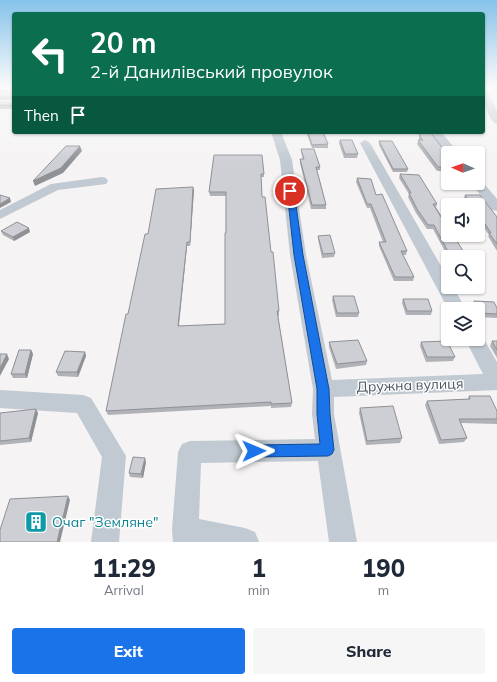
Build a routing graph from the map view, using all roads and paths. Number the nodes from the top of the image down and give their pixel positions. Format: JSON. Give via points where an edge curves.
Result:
{"nodes":[{"id":1,"x":277,"y":134,"type":"edge"},
{"id":2,"x":437,"y":134,"type":"edge"},
{"id":3,"x":365,"y":143,"type":"dead end"},
{"id":4,"x":447,"y":146,"type":"edge"},
{"id":5,"x":102,"y":181,"type":"dead end"},
{"id":6,"x":485,"y":185,"type":"edge"},
{"id":7,"x":497,"y":186,"type":"edge"},
{"id":8,"x":483,"y":190,"type":"edge"},
{"id":9,"x":497,"y":207,"type":"edge"},
{"id":10,"x":0,"y":215,"type":"edge"},
{"id":11,"x":453,"y":302,"type":"edge"},
{"id":12,"x":478,"y":346,"type":"edge"},
{"id":13,"x":497,"y":381,"type":"edge"},
{"id":14,"x":323,"y":389,"type":"junction"},
{"id":15,"x":0,"y":399,"type":"edge"},
{"id":16,"x":328,"y":450,"type":"junction"},
{"id":17,"x":186,"y":536,"type":"edge"},
{"id":18,"x":105,"y":542,"type":"edge"},
{"id":19,"x":245,"y":542,"type":"edge"},
{"id":20,"x":343,"y":542,"type":"edge"}],
"edges":[{"from":1,"to":14,"type":"street","via":[[286,160],[298,255]]},
{"from":2,"to":4,"type":"street"},
{"from":3,"to":11,"type":"street"},
{"from":5,"to":10,"type":"street","via":[[55,187]]},
{"from":6,"to":7,"type":"street"},
{"from":8,"to":9,"type":"street"},
{"from":12,"to":13,"type":"street"},
{"from":13,"to":14,"type":"street","name":"Дружна вулиця"},
{"from":14,"to":16,"type":"street","via":[[323,414]]},
{"from":15,"to":18,"type":"street","via":[[83,404],[114,456]]},
{"from":16,"to":17,"type":"street","via":[[190,452]]},
{"from":16,"to":20,"type":"street"},
{"from":17,"to":19,"type":"street"}]}
